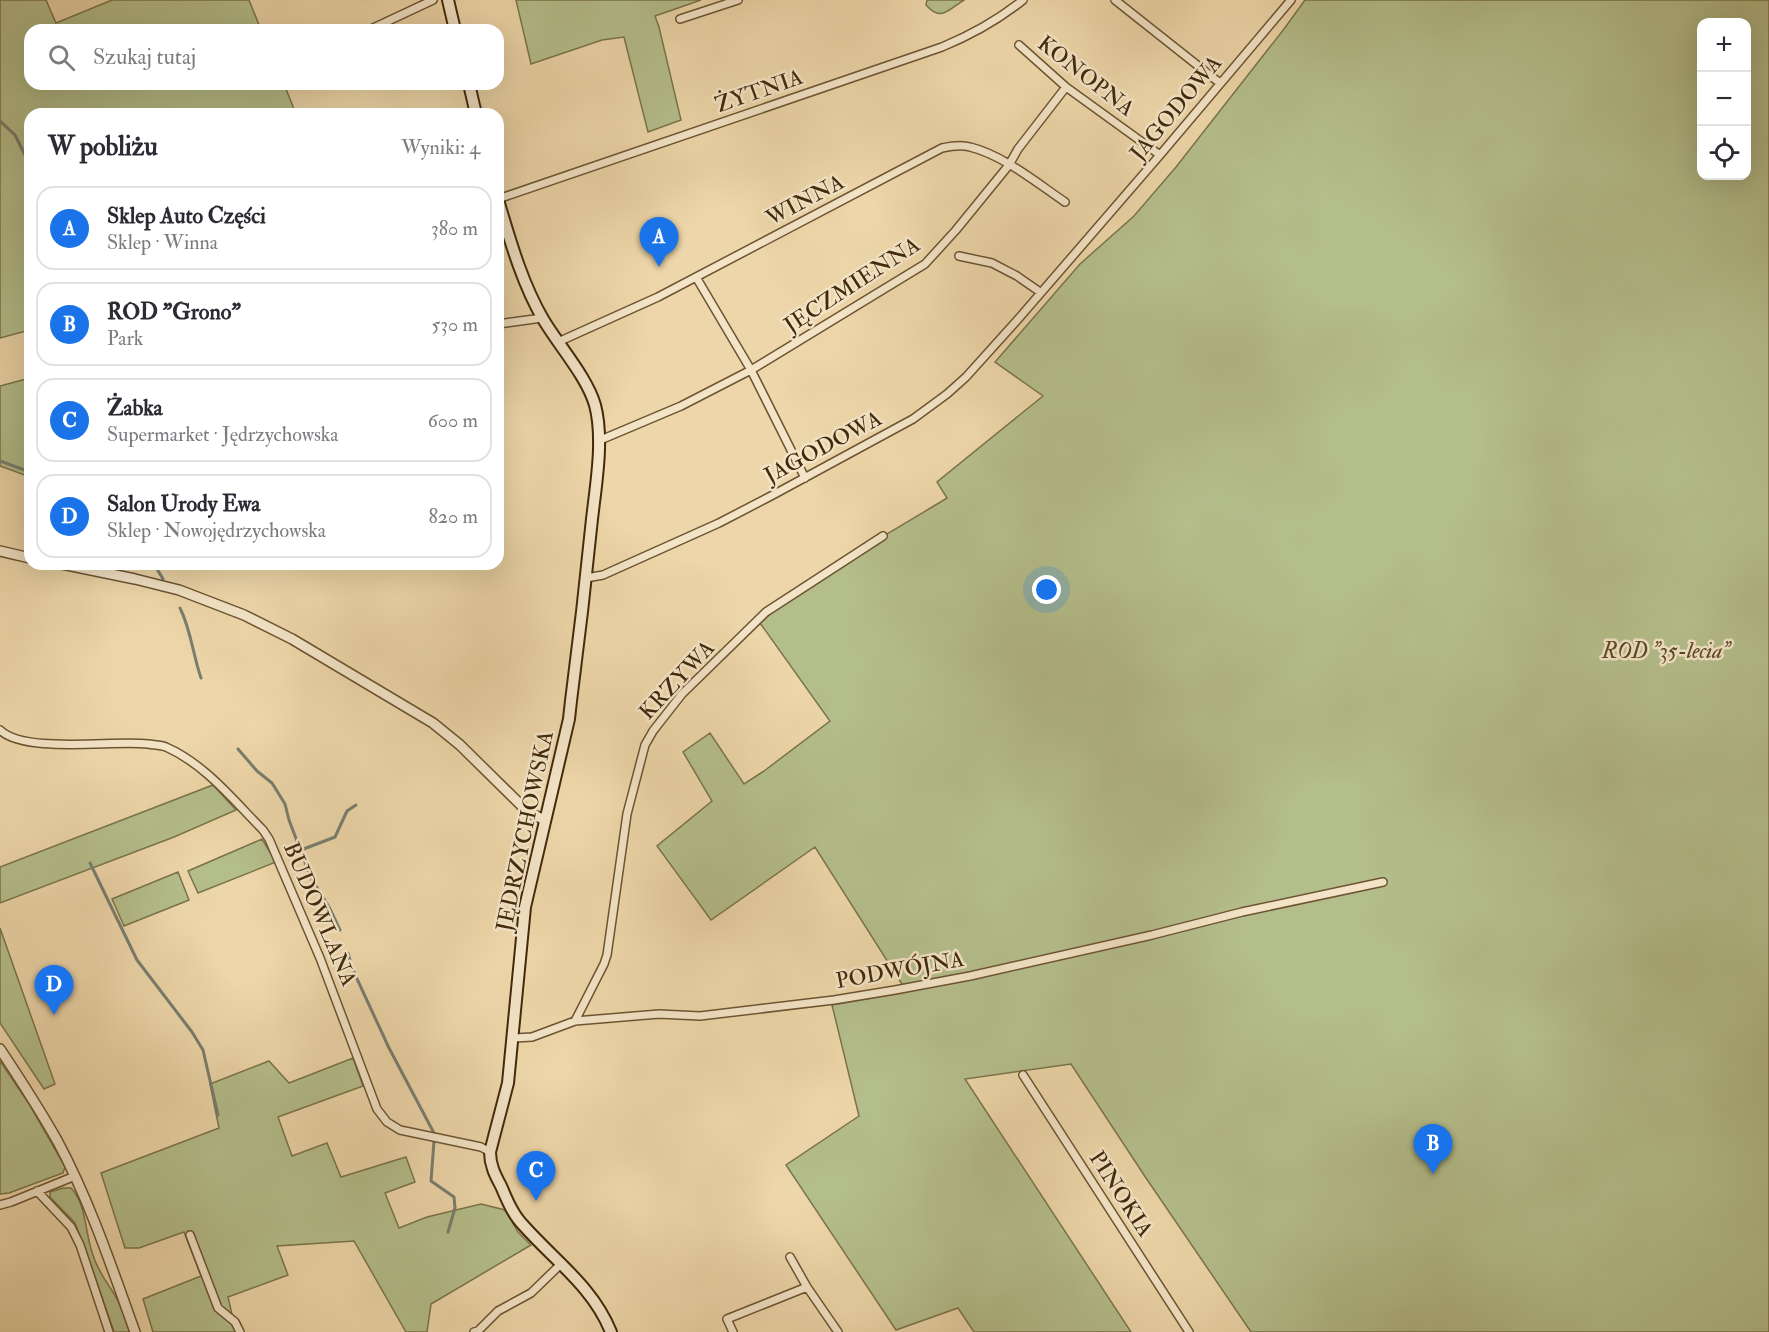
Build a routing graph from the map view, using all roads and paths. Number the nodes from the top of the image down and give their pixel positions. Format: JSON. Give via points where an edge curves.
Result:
{"nodes":[{"id":1,"x":433,"y":0,"type":"edge"},
{"id":2,"x":448,"y":0,"type":"edge"},
{"id":3,"x":738,"y":0,"type":"edge"},
{"id":4,"x":1023,"y":0,"type":"edge"},
{"id":5,"x":1115,"y":0,"type":"edge"},
{"id":6,"x":1291,"y":0,"type":"edge"},
{"id":7,"x":680,"y":19,"type":"dead end"},
{"id":8,"x":382,"y":24,"type":"edge"},
{"id":9,"x":454,"y":24,"type":"edge"},
{"id":10,"x":1019,"y":45,"type":"dead end"},
{"id":11,"x":1221,"y":82,"type":"junction"},
{"id":12,"x":1066,"y":87,"type":"junction"},
{"id":13,"x":470,"y":90,"type":"edge"},
{"id":14,"x":475,"y":108,"type":"edge"},
{"id":15,"x":1160,"y":155,"type":"junction"},
{"id":16,"x":1009,"y":165,"type":"junction"},
{"id":17,"x":504,"y":198,"type":"edge"},
{"id":18,"x":1065,"y":202,"type":"dead end"},
{"id":19,"x":504,"y":218,"type":"edge"},
{"id":20,"x":960,"y":256,"type":"dead end"},
{"id":21,"x":696,"y":276,"type":"junction"},
{"id":22,"x":1040,"y":292,"type":"junction"},
{"id":23,"x":542,"y":318,"type":"junction"},
{"id":24,"x":504,"y":323,"type":"edge"},
{"id":25,"x":558,"y":342,"type":"junction"},
{"id":26,"x":751,"y":370,"type":"junction"},
{"id":27,"x":598,"y":441,"type":"junction"},
{"id":28,"x":805,"y":477,"type":"junction"},
{"id":29,"x":883,"y":536,"type":"dead end"},
{"id":30,"x":0,"y":552,"type":"edge"},
{"id":31,"x":24,"y":557,"type":"edge"},
{"id":32,"x":91,"y":570,"type":"edge"},
{"id":33,"x":586,"y":578,"type":"junction"},
{"id":34,"x":1,"y":734,"type":"edge"},
{"id":35,"x":545,"y":820,"type":"junction"},
{"id":36,"x":1383,"y":882,"type":"dead end"},
{"id":37,"x":575,"y":1021,"type":"junction"},
{"id":38,"x":514,"y":1038,"type":"junction"},
{"id":39,"x":0,"y":1049,"type":"edge"},
{"id":40,"x":1023,"y":1075,"type":"dead end"},
{"id":41,"x":490,"y":1152,"type":"junction"},
{"id":42,"x":75,"y":1176,"type":"junction"},
{"id":43,"x":37,"y":1191,"type":"junction"},
{"id":44,"x":0,"y":1205,"type":"edge"},
{"id":45,"x":190,"y":1235,"type":"dead end"},
{"id":46,"x":790,"y":1257,"type":"dead end"},
{"id":47,"x":562,"y":1263,"type":"junction"},
{"id":48,"x":807,"y":1287,"type":"junction"},
{"id":49,"x":109,"y":1332,"type":"edge"},
{"id":50,"x":135,"y":1332,"type":"edge"},
{"id":51,"x":240,"y":1332,"type":"edge"},
{"id":52,"x":474,"y":1332,"type":"edge"},
{"id":53,"x":611,"y":1332,"type":"edge"},
{"id":54,"x":733,"y":1332,"type":"edge"},
{"id":55,"x":838,"y":1332,"type":"edge"},
{"id":56,"x":1189,"y":1332,"type":"edge"}],
"edges":[{"from":1,"to":8,"type":"street"},
{"from":2,"to":9,"type":"main road"},
{"from":3,"to":7,"type":"street"},
{"from":4,"to":17,"type":"street","name":"ŻYTNIA","via":[[963,39]]},
{"from":5,"to":11,"type":"street"},
{"from":6,"to":11,"type":"street","name":"JAGODOWA"},
{"from":10,"to":12,"type":"street","name":"KONOPNA"},
{"from":11,"to":15,"type":"street","name":"JAGODOWA"},
{"from":12,"to":15,"type":"street","name":"KONOPNA"},
{"from":12,"to":16,"type":"street","name":"JĘCZMIENNA"},
{"from":13,"to":14,"type":"main road"},
{"from":15,"to":22,"type":"street","name":"JAGODOWA"},
{"from":16,"to":18,"type":"street","name":"WINNA"},
{"from":16,"to":21,"type":"street","name":"WINNA","via":[[969,146],[942,147]]},
{"from":16,"to":26,"type":"street","name":"JĘCZMIENNA","via":[[925,264]]},
{"from":19,"to":23,"type":"main road","name":"JĘDRZYCHOWSKA"},
{"from":20,"to":22,"type":"street","via":[[992,263]]},
{"from":21,"to":25,"type":"street","name":"WINNA"},
{"from":21,"to":26,"type":"street"},
{"from":22,"to":28,"type":"street","name":"JAGODOWA","via":[[966,377],[931,407]]},
{"from":23,"to":24,"type":"street"},
{"from":23,"to":25,"type":"main road","name":"JĘDRZYCHOWSKA"},
{"from":25,"to":27,"type":"main road","name":"JĘDRZYCHOWSKA","via":[[591,394],[597,413]]},
{"from":26,"to":27,"type":"street","name":"JĘCZMIENNA","via":[[681,406]]},
{"from":26,"to":28,"type":"street"},
{"from":27,"to":33,"type":"main road","name":"JĘDRZYCHOWSKA"},
{"from":28,"to":33,"type":"street","name":"JAGODOWA","via":[[719,523],[618,569]]},
{"from":29,"to":37,"type":"street","name":"KRZYWA","via":[[766,612],[682,694],[648,738],[623,834],[607,955]]},
{"from":30,"to":31,"type":"street"},
{"from":32,"to":35,"type":"street","via":[[179,591],[244,615],[292,639],[433,723],[525,808]]},
{"from":33,"to":35,"type":"main road","name":"JĘDRZYCHOWSKA","via":[[569,719]]},
{"from":34,"to":41,"type":"street","name":"BUDOWLANA","via":[[28,742],[164,746],[197,765],[263,830],[273,847],[377,1109],[395,1128]]},
{"from":35,"to":38,"type":"main road","name":"JĘDRZYCHOWSKA","via":[[521,935]]},
{"from":36,"to":37,"type":"street","name":"PODWÓJNA","via":[[895,990],[712,1015],[658,1014]]},
{"from":37,"to":38,"type":"street","name":"PODWÓJNA","via":[[532,1037]]},
{"from":38,"to":41,"type":"main road","name":"JĘDRZYCHOWSKA","via":[[508,1083]]},
{"from":39,"to":42,"type":"street"},
{"from":40,"to":56,"type":"street","name":"PINOKIA"},
{"from":41,"to":47,"type":"main road","via":[[492,1168],[516,1216]]},
{"from":42,"to":43,"type":"street"},
{"from":42,"to":50,"type":"street"},
{"from":43,"to":44,"type":"street"},
{"from":43,"to":49,"type":"street","via":[[71,1227]]},
{"from":45,"to":51,"type":"street","via":[[218,1308],[235,1322]]},
{"from":46,"to":48,"type":"street"},
{"from":47,"to":52,"type":"street","via":[[531,1293],[498,1311]]},
{"from":47,"to":53,"type":"main road","via":[[593,1298]]},
{"from":48,"to":54,"type":"street","via":[[727,1319]]},
{"from":48,"to":55,"type":"street"}]}
